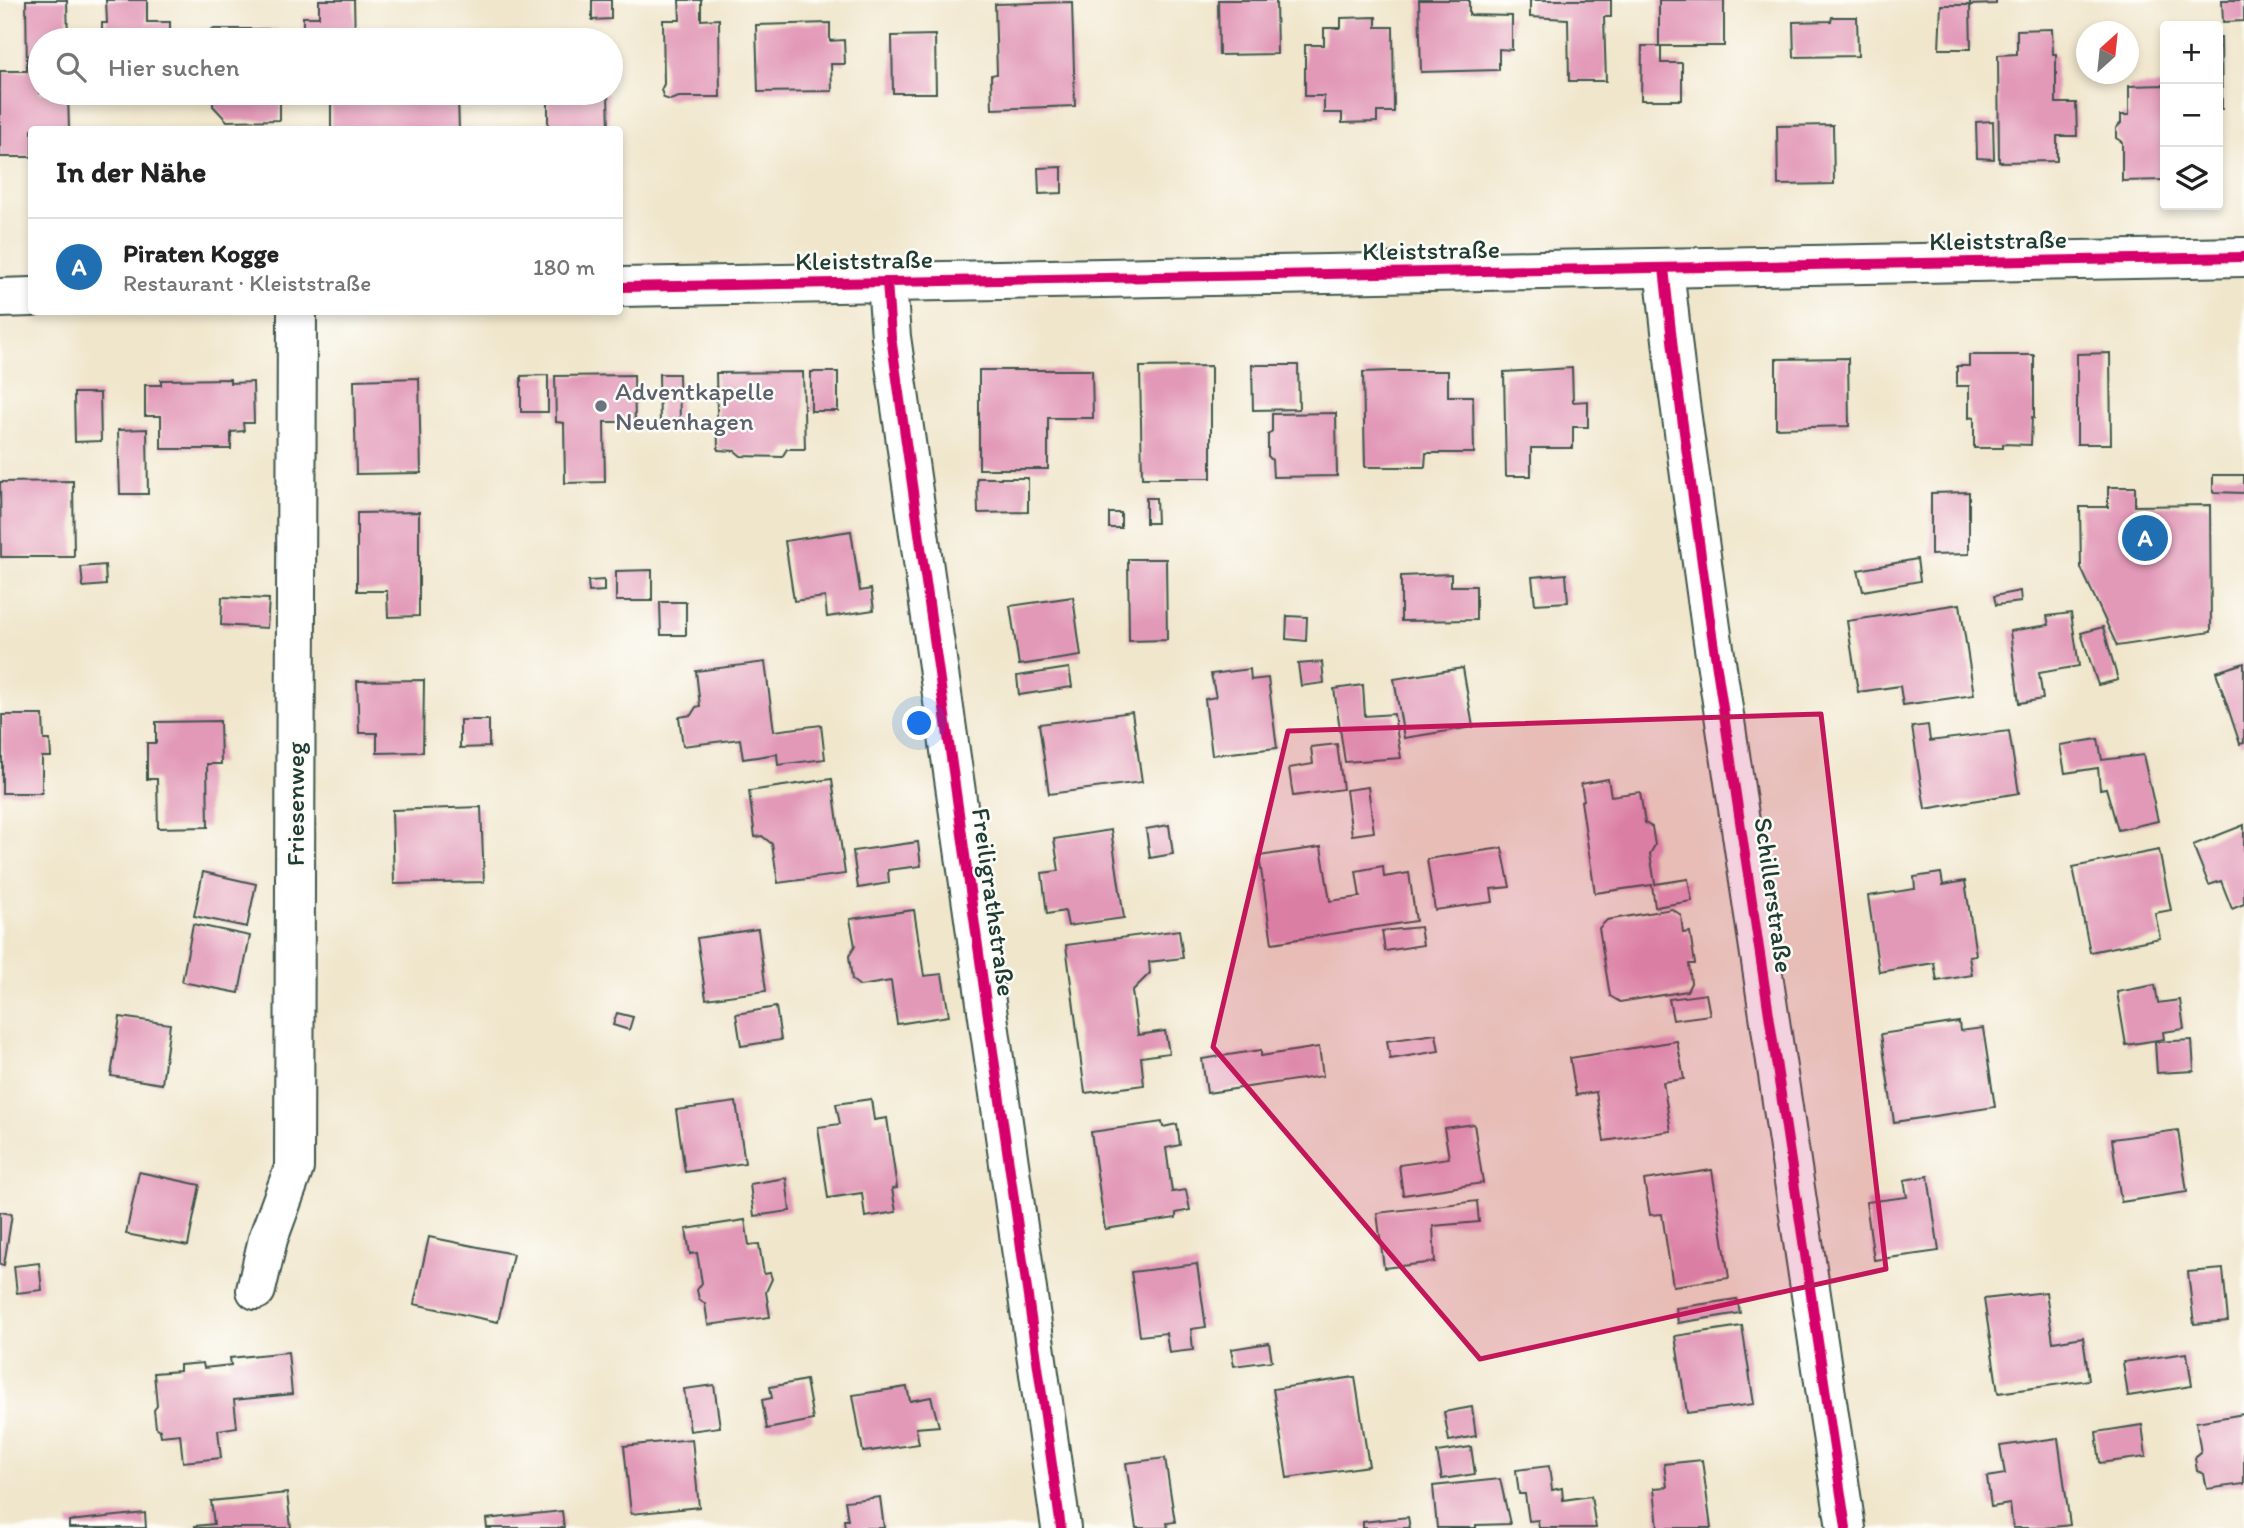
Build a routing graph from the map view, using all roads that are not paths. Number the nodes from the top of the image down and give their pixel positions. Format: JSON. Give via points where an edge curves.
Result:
{"nodes":[{"id":1,"x":2244,"y":257,"type":"edge"},
{"id":2,"x":1664,"y":268,"type":"junction"},
{"id":3,"x":887,"y":282,"type":"junction"},
{"id":4,"x":623,"y":287,"type":"edge"},
{"id":5,"x":0,"y":298,"type":"edge"},
{"id":6,"x":28,"y":298,"type":"edge"},
{"id":7,"x":297,"y":315,"type":"edge"},
{"id":8,"x":256,"y":1290,"type":"dead end"},
{"id":9,"x":1061,"y":1528,"type":"edge"},
{"id":10,"x":1846,"y":1528,"type":"edge"}],
"edges":[{"from":1,"to":2,"type":"street","name":"Kleiststraße"},
{"from":2,"to":3,"type":"street","name":"Kleiststraße"},
{"from":2,"to":10,"type":"street","name":"Schillerstraße","via":[[1711,628]]},
{"from":3,"to":4,"type":"street","name":"Kleiststraße"},
{"from":3,"to":9,"type":"street","name":"Freiligrathstraße","via":[[891,337]]},
{"from":5,"to":6,"type":"street"},
{"from":7,"to":8,"type":"street","name":"Friesenweg","via":[[294,1168],[268,1239]]}]}
